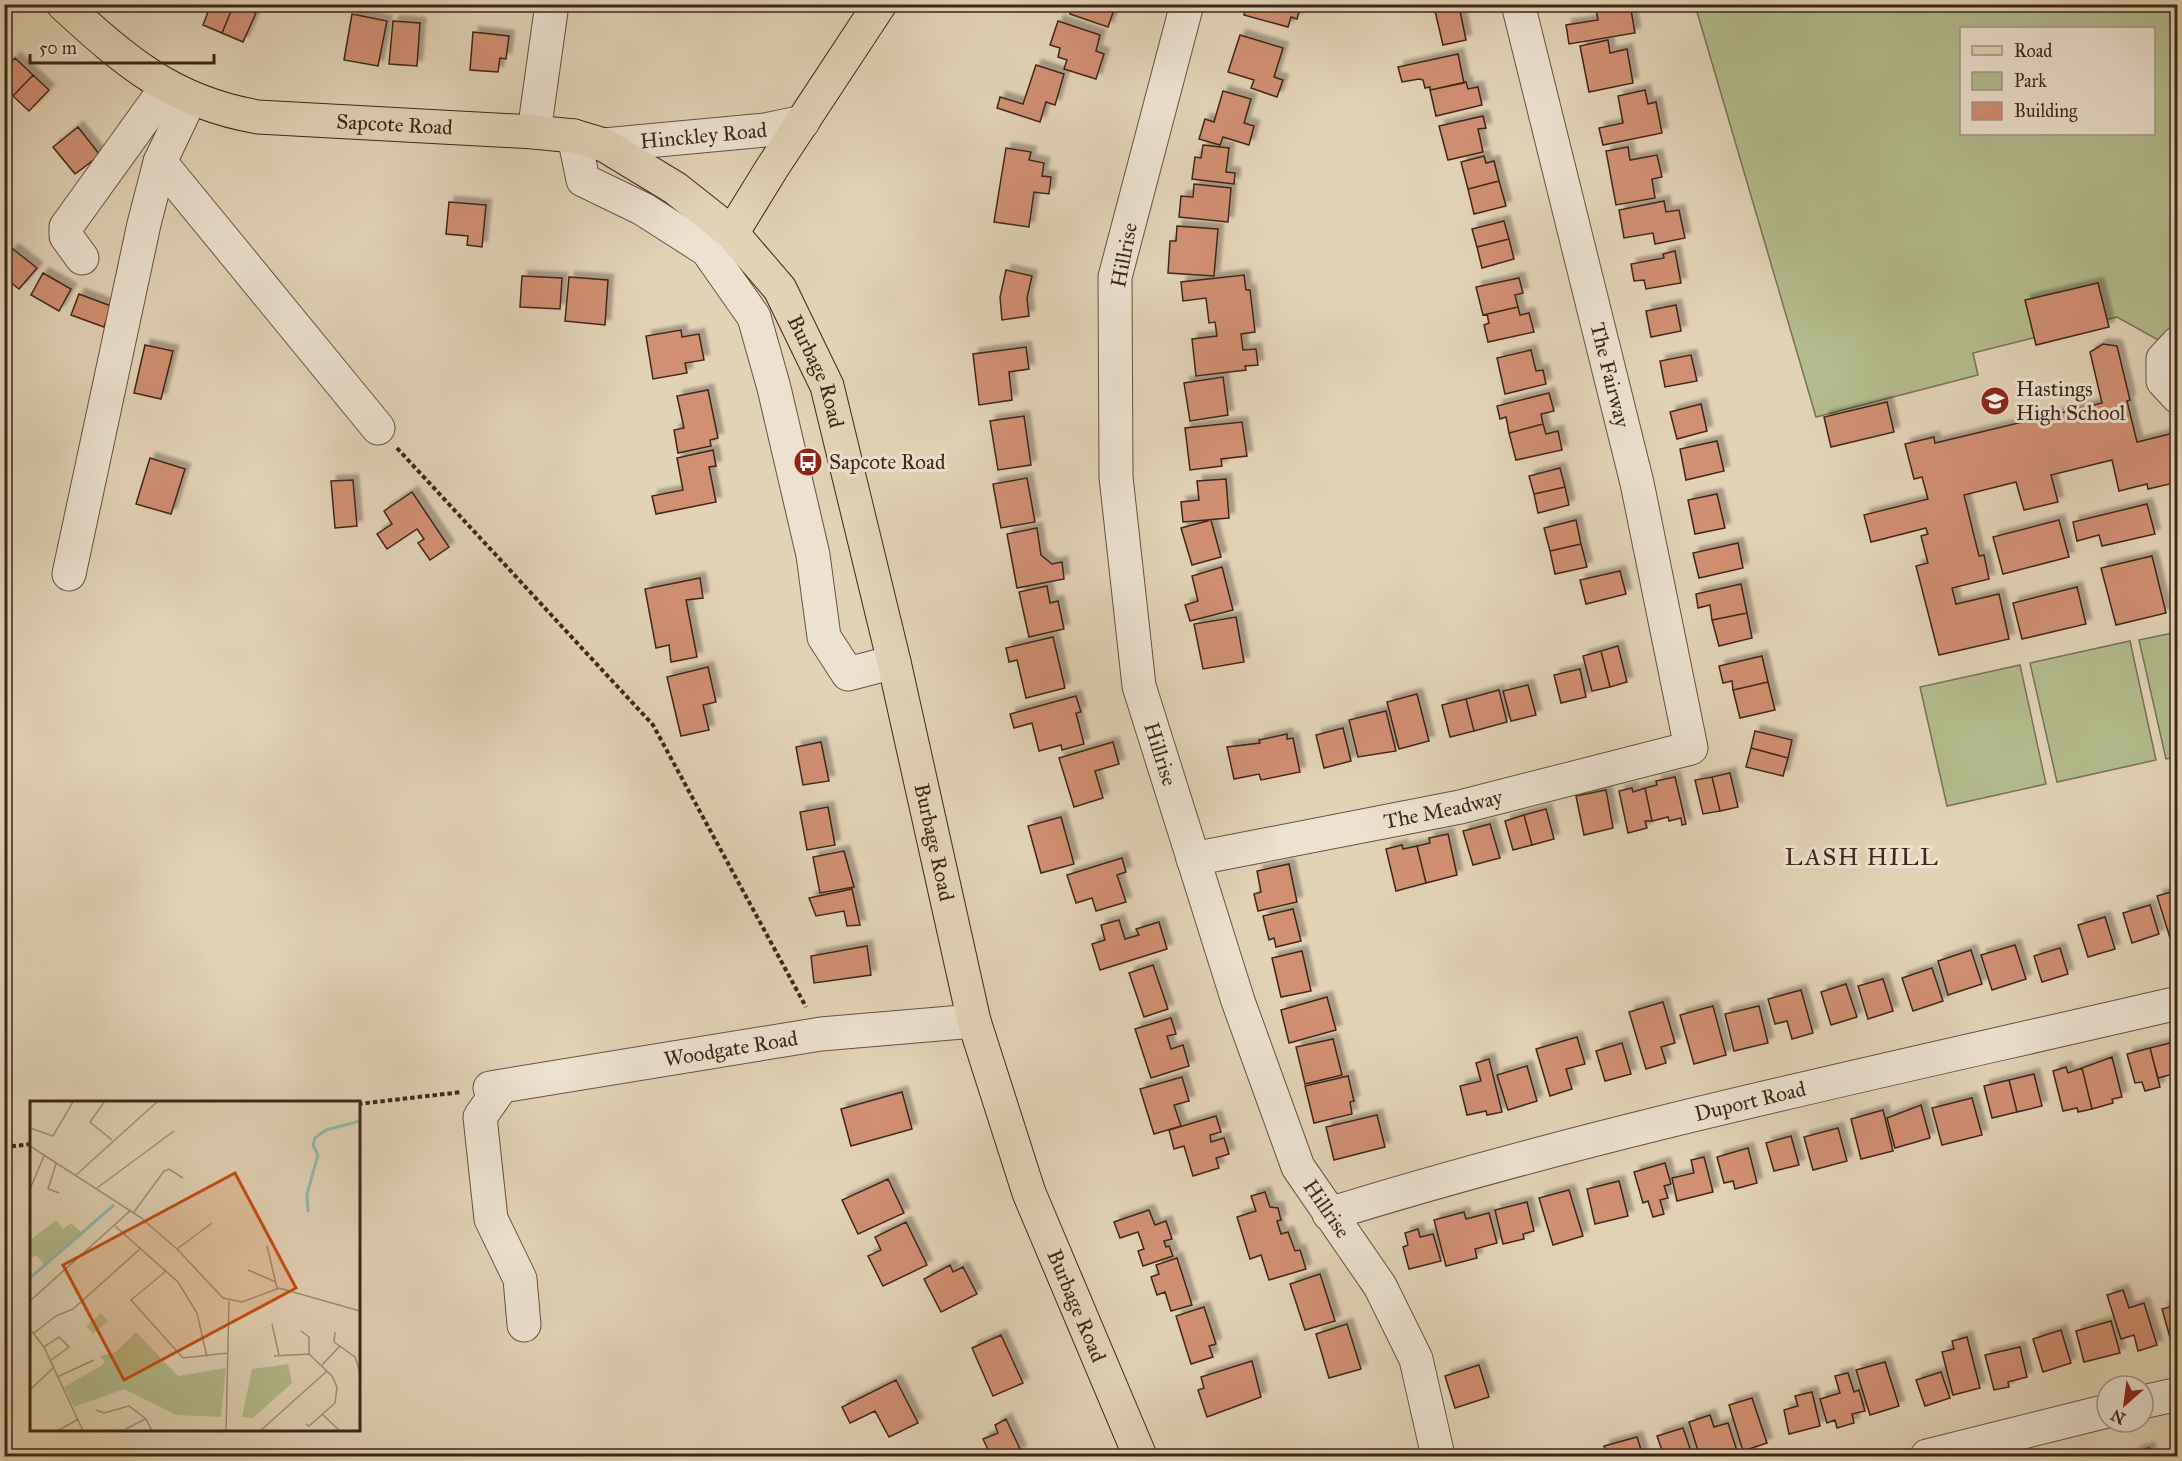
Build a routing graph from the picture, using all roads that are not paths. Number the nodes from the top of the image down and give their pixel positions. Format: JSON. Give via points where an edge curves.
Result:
{"nodes":[{"id":1,"x":63,"y":4,"type":"edge"},
{"id":2,"x":552,"y":4,"type":"edge"},
{"id":3,"x":880,"y":4,"type":"edge"},
{"id":4,"x":1187,"y":4,"type":"edge"},
{"id":5,"x":1518,"y":4,"type":"edge"},
{"id":6,"x":178,"y":93,"type":"junction"},
{"id":7,"x":803,"y":122,"type":"junction"},
{"id":8,"x":534,"y":132,"type":"junction"},
{"id":9,"x":589,"y":140,"type":"junction"},
{"id":10,"x":160,"y":162,"type":"junction"},
{"id":11,"x":732,"y":233,"type":"junction"},
{"id":12,"x":82,"y":258,"type":"dead end"},
{"id":13,"x":2178,"y":343,"type":"edge"},
{"id":14,"x":2178,"y":397,"type":"edge"},
{"id":15,"x":378,"y":428,"type":"road end"},
{"id":16,"x":69,"y":574,"type":"dead end"},
{"id":17,"x":894,"y":662,"type":"junction"},
{"id":18,"x":1691,"y":748,"type":"joint"},
{"id":19,"x":1193,"y":859,"type":"junction"},
{"id":20,"x":2178,"y":1003,"type":"edge"},
{"id":21,"x":974,"y":1021,"type":"junction"},
{"id":22,"x":1329,"y":1214,"type":"junction"},
{"id":23,"x":524,"y":1325,"type":"dead end"},
{"id":24,"x":2178,"y":1394,"type":"edge"},
{"id":25,"x":2155,"y":1399,"type":"edge"},
{"id":26,"x":2095,"y":1414,"type":"edge"},
{"id":27,"x":1140,"y":1456,"type":"edge"},
{"id":28,"x":1438,"y":1456,"type":"edge"},
{"id":29,"x":1927,"y":1456,"type":"edge"}],
"edges":[{"from":1,"to":6,"type":"main road","name":"Sapcote Road","via":[[104,42]]},
{"from":2,"to":8,"type":"street"},
{"from":3,"to":7,"type":"main road","name":"Hinckley Road"},
{"from":4,"to":19,"type":"street","name":"Hillrise","via":[[1115,277],[1116,465],[1139,686]]},
{"from":5,"to":18,"type":"street","name":"The Fairway","via":[[1637,483]]},
{"from":6,"to":8,"type":"main road","name":"Sapcote Road","via":[[228,112],[258,117]]},
{"from":6,"to":10,"type":"street"},
{"from":6,"to":12,"type":"street","via":[[66,227],[66,236]]},
{"from":7,"to":9,"type":"street","name":"Hinckley Road","via":[[765,130]]},
{"from":7,"to":11,"type":"main road","name":"Hinckley Road"},
{"from":8,"to":9,"type":"main road","name":"Sapcote Road"},
{"from":9,"to":11,"type":"main road","name":"Sapcote Road","via":[[675,189]]},
{"from":9,"to":17,"type":"street","via":[[583,180],[644,209],[707,250],[754,317],[813,555],[824,637],[848,674]]},
{"from":10,"to":15,"type":"street"},
{"from":10,"to":16,"type":"street"},
{"from":11,"to":17,"type":"main road","name":"Burbage Road","via":[[780,290],[827,386]]},
{"from":13,"to":14,"type":"street","via":[[2163,359],[2163,381]]},
{"from":17,"to":21,"type":"main road","name":"Burbage Road"},
{"from":18,"to":19,"type":"street","name":"The Meadway","via":[[1460,807]]},
{"from":19,"to":22,"type":"street","name":"Hillrise","via":[[1298,1167]]},
{"from":20,"to":22,"type":"street","name":"Duport Road","via":[[1477,1170]]},
{"from":21,"to":23,"type":"street","name":"Woodgate Road","via":[[821,1034],[495,1088],[480,1117],[490,1219],[520,1279]]},
{"from":21,"to":27,"type":"main road","name":"Burbage Road","via":[[1029,1193]]},
{"from":22,"to":28,"type":"street","name":"Hillrise","via":[[1380,1286],[1416,1359]]},
{"from":24,"to":25,"type":"street"},
{"from":26,"to":29,"type":"street"}]}
